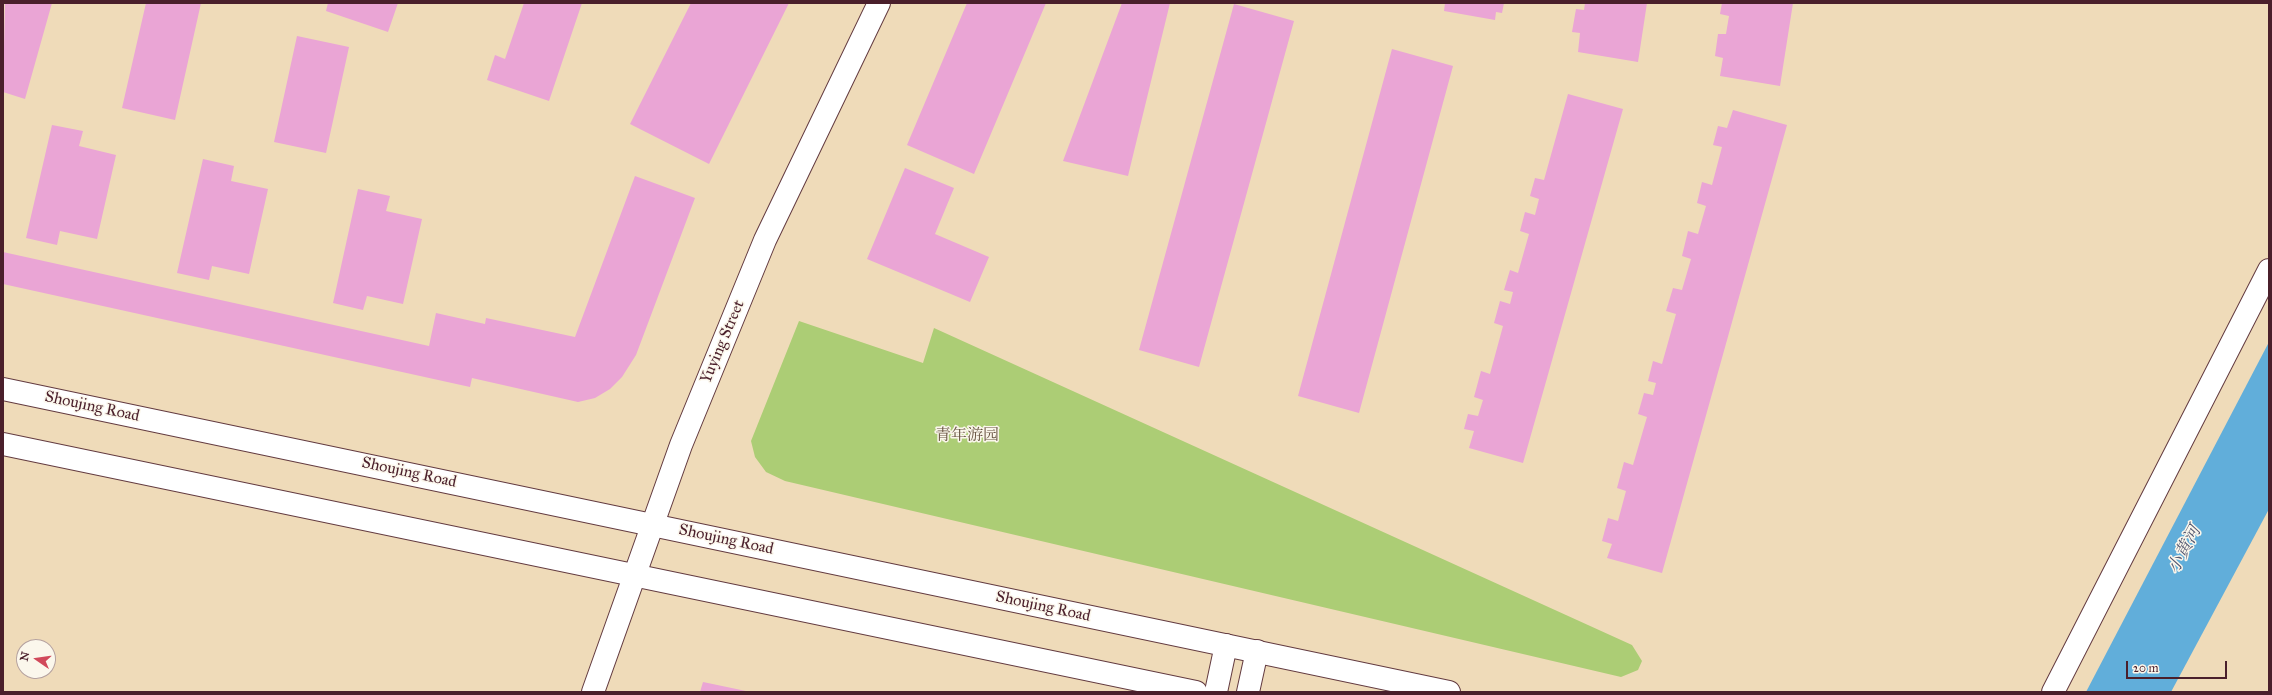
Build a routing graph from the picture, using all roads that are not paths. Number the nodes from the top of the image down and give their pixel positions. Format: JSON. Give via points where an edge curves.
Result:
{"nodes":[{"id":1,"x":879,"y":3,"type":"edge"},
{"id":2,"x":2269,"y":270,"type":"edge"},
{"id":3,"x":3,"y":389,"type":"edge"},
{"id":4,"x":3,"y":444,"type":"edge"},
{"id":5,"x":652,"y":524,"type":"junction"},
{"id":6,"x":634,"y":575,"type":"junction"},
{"id":7,"x":1226,"y":645,"type":"junction"},
{"id":8,"x":1257,"y":652,"type":"junction"},
{"id":9,"x":593,"y":692,"type":"edge"},
{"id":10,"x":1196,"y":692,"type":"edge"},
{"id":11,"x":1216,"y":692,"type":"edge"},
{"id":12,"x":1248,"y":692,"type":"edge"},
{"id":13,"x":1449,"y":692,"type":"edge"},
{"id":14,"x":2054,"y":692,"type":"edge"}],
"edges":[{"from":1,"to":5,"type":"main road","name":"Yuying Street","via":[[765,240],[681,444]]},
{"from":2,"to":14,"type":"main road"},
{"from":3,"to":5,"type":"main road","name":"Shoujing Road"},
{"from":4,"to":6,"type":"main road"},
{"from":5,"to":6,"type":"main road","name":"Yuying Street"},
{"from":5,"to":7,"type":"main road","name":"Shoujing Road"},
{"from":6,"to":9,"type":"main road","name":"Yuying Street"},
{"from":6,"to":10,"type":"main road"},
{"from":7,"to":8,"type":"main road","name":"Shoujing Road"},
{"from":7,"to":11,"type":"main road"},
{"from":8,"to":12,"type":"main road"},
{"from":8,"to":13,"type":"main road","name":"Shoujing Road"}]}
